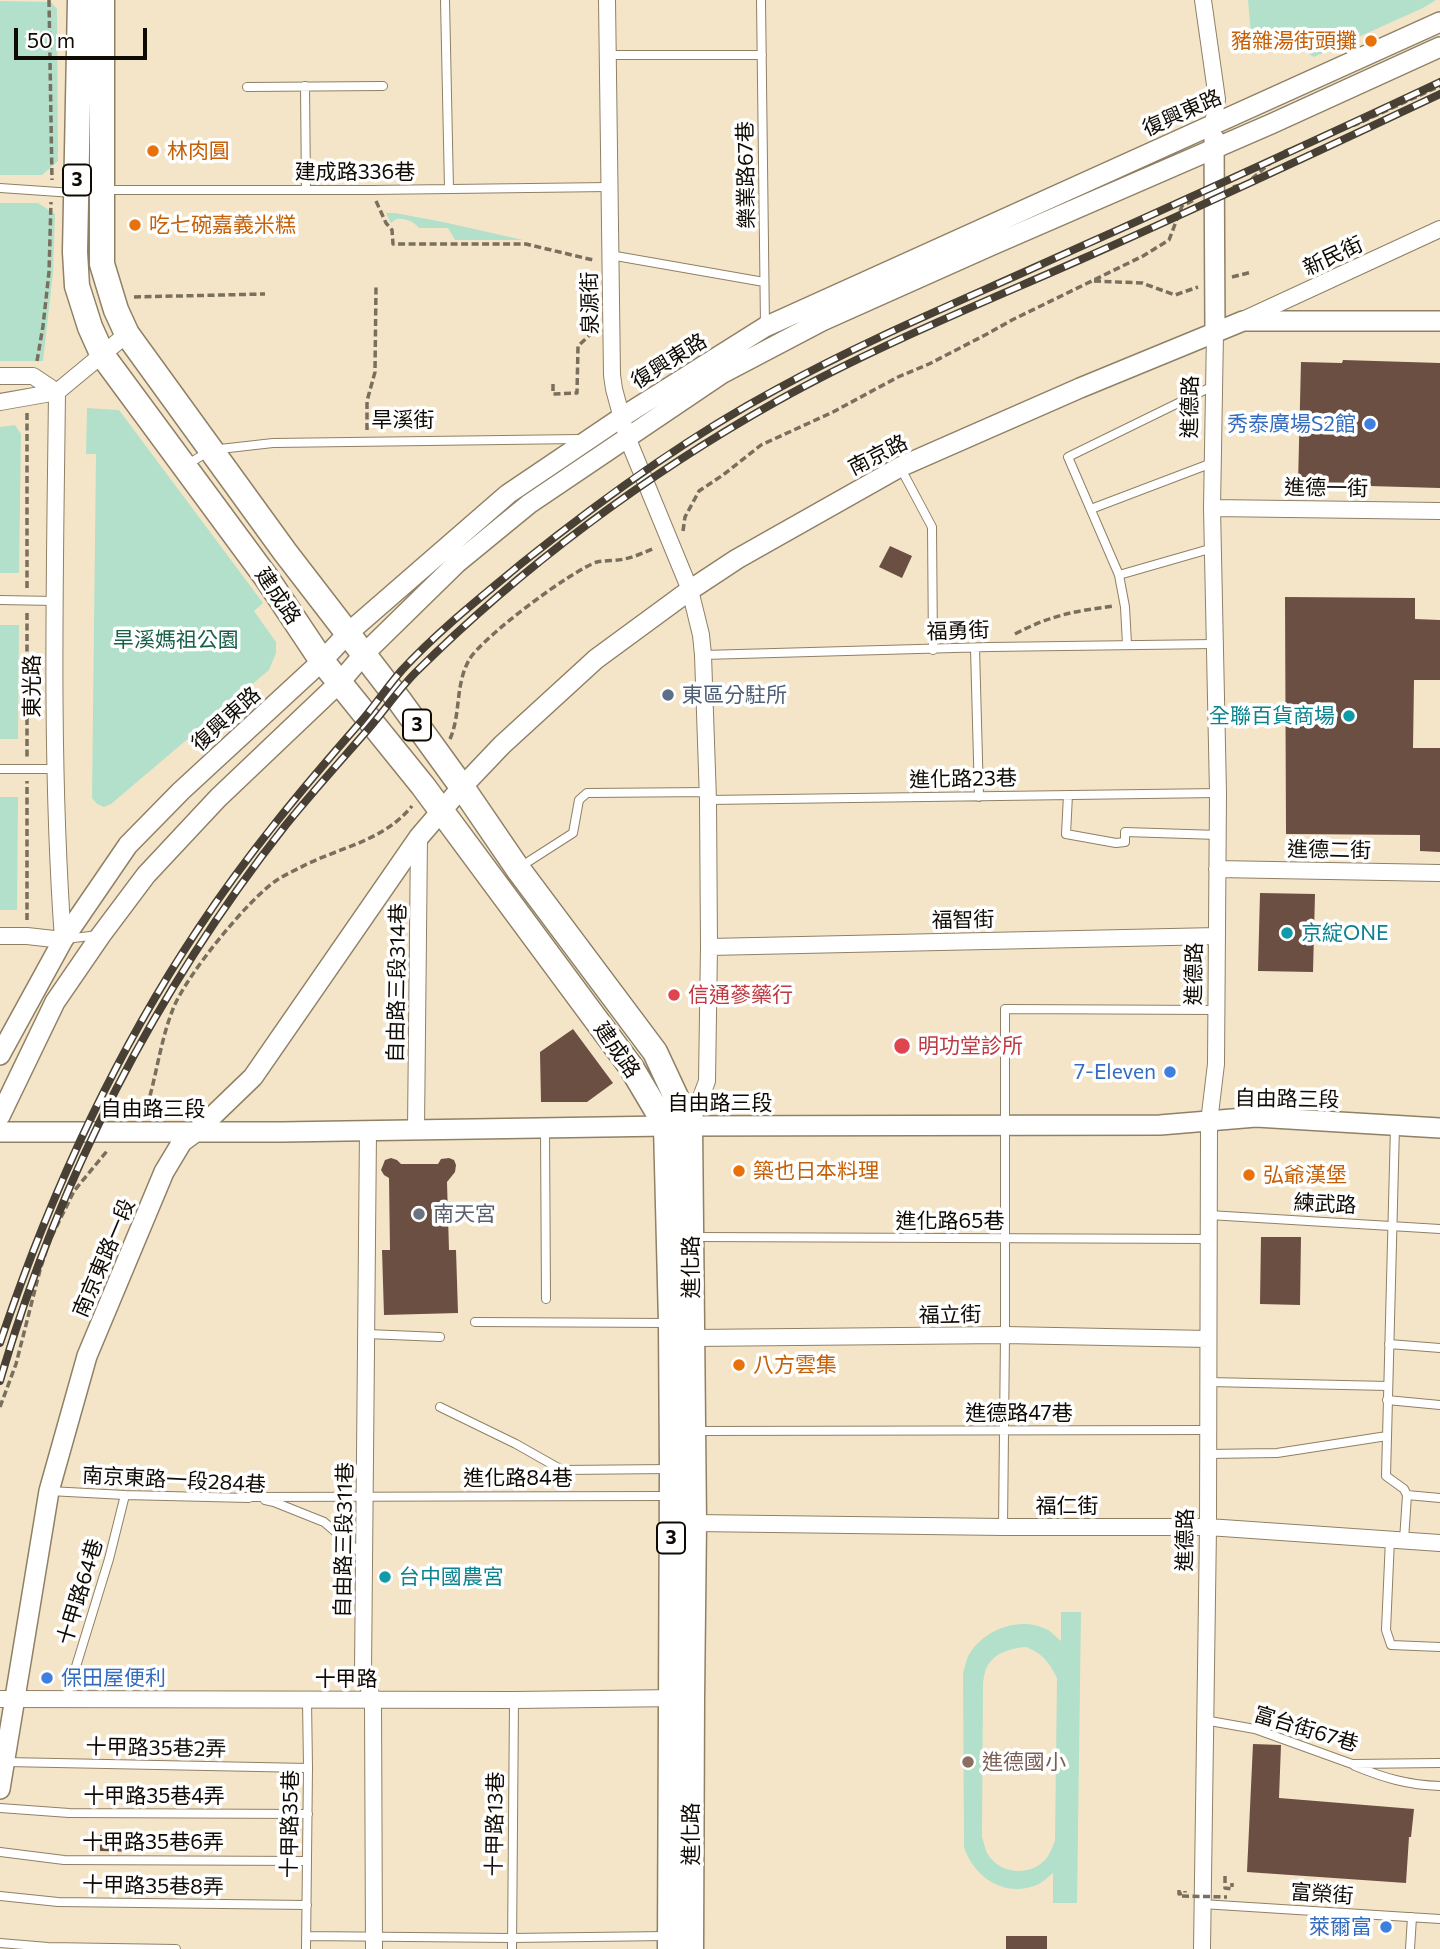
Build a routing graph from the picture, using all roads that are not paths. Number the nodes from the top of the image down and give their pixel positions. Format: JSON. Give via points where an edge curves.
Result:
{"nodes":[{"id":1,"x":80,"y":0,"type":"edge"},
{"id":2,"x":102,"y":0,"type":"edge"},
{"id":3,"x":445,"y":0,"type":"edge"},
{"id":4,"x":607,"y":0,"type":"edge"},
{"id":5,"x":761,"y":0,"type":"edge"},
{"id":6,"x":1203,"y":0,"type":"edge"},
{"id":7,"x":1440,"y":22,"type":"edge"},
{"id":8,"x":1440,"y":47,"type":"edge"},
{"id":9,"x":608,"y":55,"type":"junction"},
{"id":10,"x":762,"y":55,"type":"junction"},
{"id":11,"x":305,"y":86,"type":"junction"},
{"id":12,"x":383,"y":86,"type":"dead end"},
{"id":13,"x":247,"y":87,"type":"dead end"},
{"id":14,"x":1213,"y":124,"type":"junction"},
{"id":15,"x":1215,"y":148,"type":"junction"},
{"id":16,"x":609,"y":187,"type":"junction"},
{"id":17,"x":0,"y":188,"type":"edge"},
{"id":18,"x":449,"y":189,"type":"junction"},
{"id":19,"x":102,"y":190,"type":"junction"},
{"id":20,"x":306,"y":190,"type":"junction"},
{"id":21,"x":64,"y":192,"type":"junction"},
{"id":22,"x":1440,"y":229,"type":"edge"},
{"id":23,"x":611,"y":255,"type":"junction"},
{"id":24,"x":764,"y":282,"type":"junction"},
{"id":25,"x":1243,"y":320,"type":"junction"},
{"id":26,"x":1440,"y":321,"type":"edge"},
{"id":27,"x":765,"y":327,"type":"junction"},
{"id":28,"x":1215,"y":333,"type":"junction"},
{"id":29,"x":127,"y":334,"type":"junction"},
{"id":30,"x":770,"y":349,"type":"junction"},
{"id":31,"x":103,"y":356,"type":"junction"},
{"id":32,"x":0,"y":376,"type":"edge"},
{"id":33,"x":1213,"y":386,"type":"junction"},
{"id":34,"x":57,"y":392,"type":"junction"},
{"id":35,"x":0,"y":402,"type":"edge"},
{"id":36,"x":622,"y":417,"type":"junction"},
{"id":37,"x":620,"y":437,"type":"junction"},
{"id":38,"x":595,"y":439,"type":"junction"},
{"id":39,"x":211,"y":450,"type":"junction"},
{"id":40,"x":1212,"y":463,"type":"junction"},
{"id":41,"x":185,"y":466,"type":"junction"},
{"id":42,"x":900,"y":467,"type":"junction"},
{"id":43,"x":1212,"y":508,"type":"junction"},
{"id":44,"x":1091,"y":509,"type":"junction"},
{"id":45,"x":1440,"y":511,"type":"edge"},
{"id":46,"x":1213,"y":548,"type":"junction"},
{"id":47,"x":1119,"y":575,"type":"junction"},
{"id":48,"x":690,"y":590,"type":"junction"},
{"id":49,"x":0,"y":600,"type":"edge"},
{"id":50,"x":55,"y":601,"type":"junction"},
{"id":51,"x":348,"y":634,"type":"junction"},
{"id":52,"x":1127,"y":644,"type":"junction"},
{"id":53,"x":1214,"y":644,"type":"junction"},
{"id":54,"x":975,"y":648,"type":"junction"},
{"id":55,"x":933,"y":650,"type":"junction"},
{"id":56,"x":364,"y":654,"type":"junction"},
{"id":57,"x":703,"y":655,"type":"junction"},
{"id":58,"x":322,"y":661,"type":"junction"},
{"id":59,"x":340,"y":682,"type":"junction"},
{"id":60,"x":0,"y":769,"type":"edge"},
{"id":61,"x":55,"y":769,"type":"junction"},
{"id":62,"x":462,"y":787,"type":"junction"},
{"id":63,"x":1217,"y":793,"type":"junction"},
{"id":64,"x":1068,"y":795,"type":"junction"},
{"id":65,"x":708,"y":796,"type":"junction"},
{"id":66,"x":979,"y":797,"type":"junction"},
{"id":67,"x":430,"y":825,"type":"junction"},
{"id":68,"x":1217,"y":835,"type":"junction"},
{"id":69,"x":518,"y":869,"type":"junction"},
{"id":70,"x":1217,"y":869,"type":"junction"},
{"id":71,"x":1440,"y":873,"type":"edge"},
{"id":72,"x":101,"y":935,"type":"junction"},
{"id":73,"x":0,"y":936,"type":"edge"},
{"id":74,"x":1217,"y":936,"type":"junction"},
{"id":75,"x":63,"y":940,"type":"junction"},
{"id":76,"x":709,"y":947,"type":"junction"},
{"id":77,"x":1216,"y":1010,"type":"junction"},
{"id":78,"x":0,"y":1055,"type":"edge"},
{"id":79,"x":0,"y":1116,"type":"edge"},
{"id":80,"x":1209,"y":1122,"type":"junction"},
{"id":81,"x":1004,"y":1124,"type":"junction"},
{"id":82,"x":1395,"y":1125,"type":"junction"},
{"id":83,"x":666,"y":1126,"type":"junction"},
{"id":84,"x":690,"y":1127,"type":"junction"},
{"id":85,"x":1440,"y":1128,"type":"edge"},
{"id":86,"x":416,"y":1129,"type":"junction"},
{"id":87,"x":545,"y":1129,"type":"junction"},
{"id":88,"x":368,"y":1130,"type":"junction"},
{"id":89,"x":197,"y":1131,"type":"junction"},
{"id":90,"x":0,"y":1132,"type":"edge"},
{"id":91,"x":1208,"y":1215,"type":"junction"},
{"id":92,"x":1392,"y":1226,"type":"junction"},
{"id":93,"x":1440,"y":1228,"type":"edge"},
{"id":94,"x":691,"y":1237,"type":"junction"},
{"id":95,"x":1005,"y":1239,"type":"junction"},
{"id":96,"x":1209,"y":1239,"type":"junction"},
{"id":97,"x":546,"y":1299,"type":"dead end"},
{"id":98,"x":475,"y":1322,"type":"dead end"},
{"id":99,"x":671,"y":1323,"type":"junction"},
{"id":100,"x":367,"y":1334,"type":"junction"},
{"id":101,"x":1005,"y":1335,"type":"junction"},
{"id":102,"x":440,"y":1337,"type":"dead end"},
{"id":103,"x":692,"y":1338,"type":"junction"},
{"id":104,"x":1208,"y":1339,"type":"junction"},
{"id":105,"x":1389,"y":1344,"type":"junction"},
{"id":106,"x":1440,"y":1348,"type":"edge"},
{"id":107,"x":1209,"y":1382,"type":"junction"},
{"id":108,"x":1388,"y":1386,"type":"junction"},
{"id":109,"x":1387,"y":1400,"type":"junction"},
{"id":110,"x":1440,"y":1405,"type":"edge"},
{"id":111,"x":440,"y":1407,"type":"dead end"},
{"id":112,"x":1004,"y":1430,"type":"junction"},
{"id":113,"x":1208,"y":1430,"type":"junction"},
{"id":114,"x":693,"y":1431,"type":"junction"},
{"id":115,"x":1387,"y":1436,"type":"junction"},
{"id":116,"x":1208,"y":1454,"type":"junction"},
{"id":117,"x":672,"y":1469,"type":"junction"},
{"id":118,"x":49,"y":1491,"type":"junction"},
{"id":119,"x":125,"y":1495,"type":"junction"},
{"id":120,"x":1407,"y":1495,"type":"junction"},
{"id":121,"x":365,"y":1496,"type":"junction"},
{"id":122,"x":671,"y":1496,"type":"junction"},
{"id":123,"x":245,"y":1497,"type":"junction"},
{"id":124,"x":1440,"y":1498,"type":"edge"},
{"id":125,"x":694,"y":1523,"type":"junction"},
{"id":126,"x":1003,"y":1527,"type":"junction"},
{"id":127,"x":1208,"y":1527,"type":"junction"},
{"id":128,"x":1397,"y":1539,"type":"junction"},
{"id":129,"x":1440,"y":1543,"type":"edge"},
{"id":130,"x":365,"y":1558,"type":"junction"},
{"id":131,"x":1440,"y":1647,"type":"edge"},
{"id":132,"x":681,"y":1698,"type":"junction"},
{"id":133,"x":7,"y":1699,"type":"edge"},
{"id":134,"x":66,"y":1699,"type":"junction"},
{"id":135,"x":307,"y":1700,"type":"junction"},
{"id":136,"x":373,"y":1700,"type":"junction"},
{"id":137,"x":514,"y":1700,"type":"junction"},
{"id":138,"x":1204,"y":1720,"type":"junction"},
{"id":139,"x":3,"y":1762,"type":"junction"},
{"id":140,"x":1440,"y":1763,"type":"edge"},
{"id":141,"x":1352,"y":1764,"type":"junction"},
{"id":142,"x":308,"y":1768,"type":"junction"},
{"id":143,"x":1440,"y":1786,"type":"edge"},
{"id":144,"x":0,"y":1789,"type":"edge"},
{"id":145,"x":0,"y":1808,"type":"edge"},
{"id":146,"x":308,"y":1814,"type":"junction"},
{"id":147,"x":0,"y":1852,"type":"edge"},
{"id":148,"x":307,"y":1861,"type":"junction"},
{"id":149,"x":0,"y":1896,"type":"edge"},
{"id":150,"x":1202,"y":1904,"type":"junction"},
{"id":151,"x":307,"y":1905,"type":"junction"},
{"id":152,"x":1412,"y":1917,"type":"junction"},
{"id":153,"x":1440,"y":1919,"type":"edge"},
{"id":154,"x":306,"y":1936,"type":"junction"},
{"id":155,"x":512,"y":1938,"type":"junction"},
{"id":156,"x":0,"y":1943,"type":"edge"},
{"id":157,"x":374,"y":1943,"type":"edge"},
{"id":158,"x":677,"y":1945,"type":"edge"},
{"id":159,"x":176,"y":1949,"type":"edge"},
{"id":160,"x":306,"y":1949,"type":"edge"},
{"id":161,"x":512,"y":1949,"type":"edge"},
{"id":162,"x":1202,"y":1949,"type":"edge"},
{"id":163,"x":1410,"y":1949,"type":"edge"}],
"edges":[{"from":1,"to":21,"type":"main road","name":"建成路","number":"3"},
{"from":2,"to":19,"type":"main road","name":"建成路","number":"3"},
{"from":3,"to":18,"type":"lane"},
{"from":4,"to":9,"type":"street","name":"泉源街"},
{"from":5,"to":10,"type":"lane","name":"樂業路67巷"},
{"from":6,"to":14,"type":"street","name":"進德路","via":[[1217,99]]},
{"from":7,"to":14,"type":"street","name":"復興東路"},
{"from":8,"to":15,"type":"street","name":"復興東路"},
{"from":9,"to":10,"type":"lane"},
{"from":9,"to":16,"type":"street","name":"泉源街"},
{"from":10,"to":24,"type":"lane","name":"樂業路67巷"},
{"from":11,"to":12,"type":"lane"},
{"from":11,"to":13,"type":"lane"},
{"from":11,"to":20,"type":"lane"},
{"from":14,"to":15,"type":"street","name":"進德路"},
{"from":14,"to":27,"type":"street","name":"復興東路"},
{"from":15,"to":28,"type":"street","name":"進德路"},
{"from":15,"to":30,"type":"street","name":"復興東路","via":[[822,321]]},
{"from":16,"to":18,"type":"lane","name":"建成路336巷"},
{"from":16,"to":23,"type":"street","name":"泉源街"},
{"from":17,"to":21,"type":"lane"},
{"from":18,"to":20,"type":"lane","name":"建成路336巷"},
{"from":19,"to":20,"type":"lane","name":"建成路336巷"},
{"from":19,"to":29,"type":"main road","name":"建成路","number":"3","via":[[102,264]]},
{"from":21,"to":31,"type":"main road","name":"建成路","number":"3","via":[[77,286]]},
{"from":22,"to":25,"type":"street","name":"新民街"},
{"from":23,"to":24,"type":"lane"},
{"from":23,"to":36,"type":"street","name":"泉源街","via":[[612,375]]},
{"from":24,"to":27,"type":"lane","name":"樂業路67巷"},
{"from":25,"to":26,"type":"street","name":"南京路"},
{"from":25,"to":28,"type":"street","name":"南京路"},
{"from":27,"to":30,"type":"lane","name":"樂業路67巷"},
{"from":27,"to":36,"type":"street","name":"復興東路"},
{"from":28,"to":33,"type":"street","name":"進德路"},
{"from":28,"to":42,"type":"street","name":"南京路"},
{"from":29,"to":31,"type":"street"},
{"from":29,"to":39,"type":"main road","name":"建成路","number":"3"},
{"from":30,"to":37,"type":"street","name":"復興東路"},
{"from":31,"to":34,"type":"street"},
{"from":31,"to":41,"type":"main road","name":"建成路","number":"3"},
{"from":32,"to":34,"type":"street","via":[[33,376]]},
{"from":33,"to":40,"type":"street","name":"進德路"},
{"from":33,"to":44,"type":"lane","via":[[1068,457]]},
{"from":34,"to":35,"type":"street"},
{"from":34,"to":50,"type":"street","name":"東光路"},
{"from":36,"to":37,"type":"street","name":"泉源街"},
{"from":36,"to":38,"type":"street","name":"復興東路"},
{"from":37,"to":48,"type":"street","name":"泉源街"},
{"from":37,"to":56,"type":"street","name":"復興東路","via":[[503,524]]},
{"from":38,"to":39,"type":"lane","name":"旱溪街","via":[[273,443]]},
{"from":38,"to":51,"type":"street","name":"復興東路","via":[[508,494]]},
{"from":39,"to":41,"type":"lane","name":"旱溪街"},
{"from":39,"to":51,"type":"main road","name":"建成路","number":"3"},
{"from":40,"to":43,"type":"street","name":"進德路"},
{"from":40,"to":44,"type":"lane"},
{"from":41,"to":58,"type":"main road","name":"建成路","number":"3"},
{"from":42,"to":48,"type":"street","name":"南京路","via":[[737,558]]},
{"from":42,"to":55,"type":"lane","via":[[932,527]]},
{"from":43,"to":45,"type":"street","name":"進德一街"},
{"from":43,"to":46,"type":"street","name":"進德路"},
{"from":44,"to":47,"type":"lane"},
{"from":46,"to":47,"type":"lane"},
{"from":46,"to":53,"type":"street","name":"進德路"},
{"from":47,"to":52,"type":"lane"},
{"from":48,"to":57,"type":"street","name":"進化路"},
{"from":48,"to":62,"type":"street","name":"南京路","via":[[596,659]]},
{"from":49,"to":50,"type":"lane"},
{"from":50,"to":61,"type":"street","name":"東光路"},
{"from":51,"to":56,"type":"main road","name":"建成路","number":"3"},
{"from":51,"to":58,"type":"street","name":"復興東路"},
{"from":52,"to":53,"type":"lane","name":"福勇街"},
{"from":52,"to":54,"type":"lane","name":"福勇街"},
{"from":53,"to":63,"type":"street","name":"進德路"},
{"from":54,"to":55,"type":"lane","name":"福勇街"},
{"from":54,"to":66,"type":"lane"},
{"from":55,"to":57,"type":"lane","name":"福勇街"},
{"from":56,"to":59,"type":"street","name":"復興東路"},
{"from":56,"to":62,"type":"main road","name":"建成路","number":"3"},
{"from":57,"to":65,"type":"street","name":"進化路"},
{"from":58,"to":59,"type":"main road","name":"建成路","number":"3"},
{"from":58,"to":75,"type":"street","name":"復興東路","via":[[128,845]]},
{"from":59,"to":67,"type":"main road","name":"建成路","number":"3","via":[[423,786]]},
{"from":59,"to":72,"type":"street","name":"復興東路","via":[[218,798],[146,875]]},
{"from":60,"to":61,"type":"lane"},
{"from":61,"to":75,"type":"street","name":"東光路"},
{"from":62,"to":67,"type":"street","name":"南京路"},
{"from":62,"to":69,"type":"main road","name":"建成路","number":"3"},
{"from":63,"to":64,"type":"lane","name":"進化路23巷"},
{"from":63,"to":68,"type":"street","name":"進德路"},
{"from":64,"to":66,"type":"lane","name":"進化路23巷"},
{"from":64,"to":68,"type":"lane","via":[[1066,834],[1116,843],[1125,842],[1125,832]]},
{"from":65,"to":66,"type":"lane","name":"進化路23巷"},
{"from":65,"to":69,"type":"lane","name":"進化路23巷","via":[[587,793],[579,800],[573,833]]},
{"from":65,"to":76,"type":"street","name":"進化路"},
{"from":67,"to":83,"type":"main road","name":"建成路","number":"3","via":[[631,1067]]},
{"from":67,"to":86,"type":"street","name":"自由路三段314巷"},
{"from":67,"to":89,"type":"street","name":"南京東路一段","via":[[253,1077]]},
{"from":68,"to":70,"type":"street","name":"進德路"},
{"from":69,"to":84,"type":"main road","name":"建成路","number":"3","via":[[655,1052]]},
{"from":70,"to":71,"type":"street","name":"進德二街"},
{"from":70,"to":74,"type":"street","name":"進德路"},
{"from":72,"to":75,"type":"lane"},
{"from":72,"to":79,"type":"street","via":[[55,1002]]},
{"from":73,"to":75,"type":"street"},
{"from":74,"to":76,"type":"street","name":"福智街"},
{"from":74,"to":77,"type":"street","name":"進德路"},
{"from":75,"to":78,"type":"street"},
{"from":76,"to":84,"type":"street","name":"進化路","via":[[707,1081]]},
{"from":77,"to":80,"type":"street","name":"進德路"},
{"from":77,"to":81,"type":"lane","via":[[1005,1009]]},
{"from":80,"to":81,"type":"street","name":"自由路三段"},
{"from":80,"to":82,"type":"street","name":"自由路三段","via":[[1256,1117]]},
{"from":80,"to":91,"type":"street","name":"進德路"},
{"from":81,"to":84,"type":"street","name":"自由路三段"},
{"from":81,"to":95,"type":"lane"},
{"from":82,"to":85,"type":"street","name":"自由路三段"},
{"from":82,"to":92,"type":"lane"},
{"from":83,"to":84,"type":"street","name":"自由路三段"},
{"from":83,"to":87,"type":"street","name":"自由路三段"},
{"from":83,"to":99,"type":"main road","name":"進化路","number":"3"},
{"from":84,"to":94,"type":"main road","name":"進化路","number":"3"},
{"from":86,"to":87,"type":"street","name":"自由路三段"},
{"from":86,"to":88,"type":"street","name":"自由路三段"},
{"from":87,"to":97,"type":"lane"},
{"from":88,"to":89,"type":"street","name":"自由路三段"},
{"from":88,"to":100,"type":"street","name":"自由路三段311巷"},
{"from":89,"to":90,"type":"street","name":"自由路三段"},
{"from":89,"to":118,"type":"street","name":"南京東路一段","via":[[182,1142],[164,1172],[87,1356]]},
{"from":91,"to":92,"type":"lane","name":"練武路"},
{"from":91,"to":96,"type":"street","name":"進德路"},
{"from":92,"to":93,"type":"lane","name":"練武路"},
{"from":92,"to":105,"type":"lane"},
{"from":94,"to":95,"type":"lane","name":"進化路65巷"},
{"from":94,"to":103,"type":"main road","name":"進化路","number":"3"},
{"from":95,"to":96,"type":"lane","name":"進化路65巷"},
{"from":95,"to":101,"type":"lane"},
{"from":96,"to":104,"type":"street","name":"進德路"},
{"from":98,"to":99,"type":"lane"},
{"from":99,"to":117,"type":"main road","name":"進化路","number":"3"},
{"from":100,"to":102,"type":"lane"},
{"from":100,"to":121,"type":"street","name":"自由路三段311巷"},
{"from":101,"to":103,"type":"street","name":"福立街"},
{"from":101,"to":104,"type":"street","name":"福立街"},
{"from":101,"to":112,"type":"lane"},
{"from":103,"to":114,"type":"main road","name":"進化路","number":"3"},
{"from":104,"to":107,"type":"street","name":"進德路"},
{"from":105,"to":106,"type":"lane"},
{"from":105,"to":108,"type":"lane"},
{"from":107,"to":108,"type":"lane"},
{"from":107,"to":113,"type":"street","name":"進德路"},
{"from":108,"to":109,"type":"lane"},
{"from":109,"to":110,"type":"lane"},
{"from":109,"to":115,"type":"lane"},
{"from":111,"to":117,"type":"lane","name":"進化路84巷","via":[[562,1470]]},
{"from":112,"to":113,"type":"lane","name":"進德路47巷"},
{"from":112,"to":114,"type":"lane","name":"進德路47巷"},
{"from":112,"to":126,"type":"lane"},
{"from":113,"to":116,"type":"street","name":"進德路"},
{"from":114,"to":125,"type":"main road","name":"進化路","number":"3"},
{"from":115,"to":116,"type":"lane","via":[[1277,1453]]},
{"from":115,"to":120,"type":"lane","via":[[1386,1476]]},
{"from":116,"to":127,"type":"street","name":"進德路"},
{"from":117,"to":122,"type":"main road","name":"進化路","number":"3"},
{"from":118,"to":119,"type":"lane","name":"南京東路一段284巷"},
{"from":118,"to":133,"type":"street","name":"南京東路一段"},
{"from":119,"to":123,"type":"lane","name":"南京東路一段284巷"},
{"from":119,"to":134,"type":"lane","name":"十甲路64巷"},
{"from":120,"to":124,"type":"lane"},
{"from":120,"to":128,"type":"lane"},
{"from":121,"to":122,"type":"lane","name":"進化路84巷"},
{"from":121,"to":123,"type":"lane","name":"進化路84巷"},
{"from":121,"to":130,"type":"street","name":"自由路三段311巷"},
{"from":122,"to":132,"type":"main road","name":"進化路","number":"3"},
{"from":123,"to":130,"type":"lane","name":"南京東路一段284巷","via":[[274,1502],[324,1522]]},
{"from":125,"to":126,"type":"street","name":"福仁街"},
{"from":125,"to":132,"type":"main road","name":"進化路","number":"3"},
{"from":126,"to":127,"type":"street","name":"福仁街"},
{"from":127,"to":128,"type":"street","name":"福仁街"},
{"from":127,"to":138,"type":"street","name":"進德路"},
{"from":128,"to":129,"type":"street","name":"福仁街"},
{"from":128,"to":131,"type":"lane","via":[[1387,1630],[1391,1645]]},
{"from":130,"to":136,"type":"street","name":"自由路三段311巷","via":[[363,1672]]},
{"from":132,"to":137,"type":"street","name":"十甲路"},
{"from":132,"to":158,"type":"main road","name":"進化路","number":"3"},
{"from":133,"to":134,"type":"street","name":"十甲路"},
{"from":133,"to":139,"type":"street","name":"南京東路一段"},
{"from":134,"to":135,"type":"street","name":"十甲路"},
{"from":135,"to":136,"type":"street","name":"十甲路"},
{"from":135,"to":142,"type":"lane","name":"十甲路35巷"},
{"from":136,"to":137,"type":"street","name":"十甲路"},
{"from":136,"to":157,"type":"street","name":"自由路三段311巷"},
{"from":137,"to":155,"type":"lane","name":"十甲路13巷"},
{"from":138,"to":141,"type":"lane","name":"富台街67巷","via":[[1255,1729]]},
{"from":138,"to":150,"type":"street","name":"進德路"},
{"from":139,"to":142,"type":"lane","name":"十甲路35巷2弄"},
{"from":139,"to":144,"type":"street","name":"南京東路一段"},
{"from":140,"to":141,"type":"lane","name":"富台街67巷"},
{"from":141,"to":143,"type":"lane","via":[[1386,1779]]},
{"from":142,"to":146,"type":"lane","name":"十甲路35巷"},
{"from":145,"to":146,"type":"lane","name":"十甲路35巷4弄"},
{"from":146,"to":148,"type":"lane","name":"十甲路35巷"},
{"from":147,"to":148,"type":"lane","name":"十甲路35巷6弄","via":[[64,1860]]},
{"from":148,"to":151,"type":"lane","name":"十甲路35巷"},
{"from":149,"to":151,"type":"lane","name":"十甲路35巷8弄","via":[[58,1902]]},
{"from":150,"to":152,"type":"lane","name":"富榮街"},
{"from":150,"to":162,"type":"street","name":"進德路"},
{"from":151,"to":154,"type":"lane","name":"十甲路35巷"},
{"from":152,"to":153,"type":"lane","name":"富榮街"},
{"from":152,"to":163,"type":"lane"},
{"from":154,"to":157,"type":"lane"},
{"from":154,"to":160,"type":"lane","name":"十甲路35巷"},
{"from":155,"to":157,"type":"lane"},
{"from":155,"to":158,"type":"lane"},
{"from":155,"to":161,"type":"lane","name":"十甲路13巷"},
{"from":156,"to":159,"type":"lane"}]}
